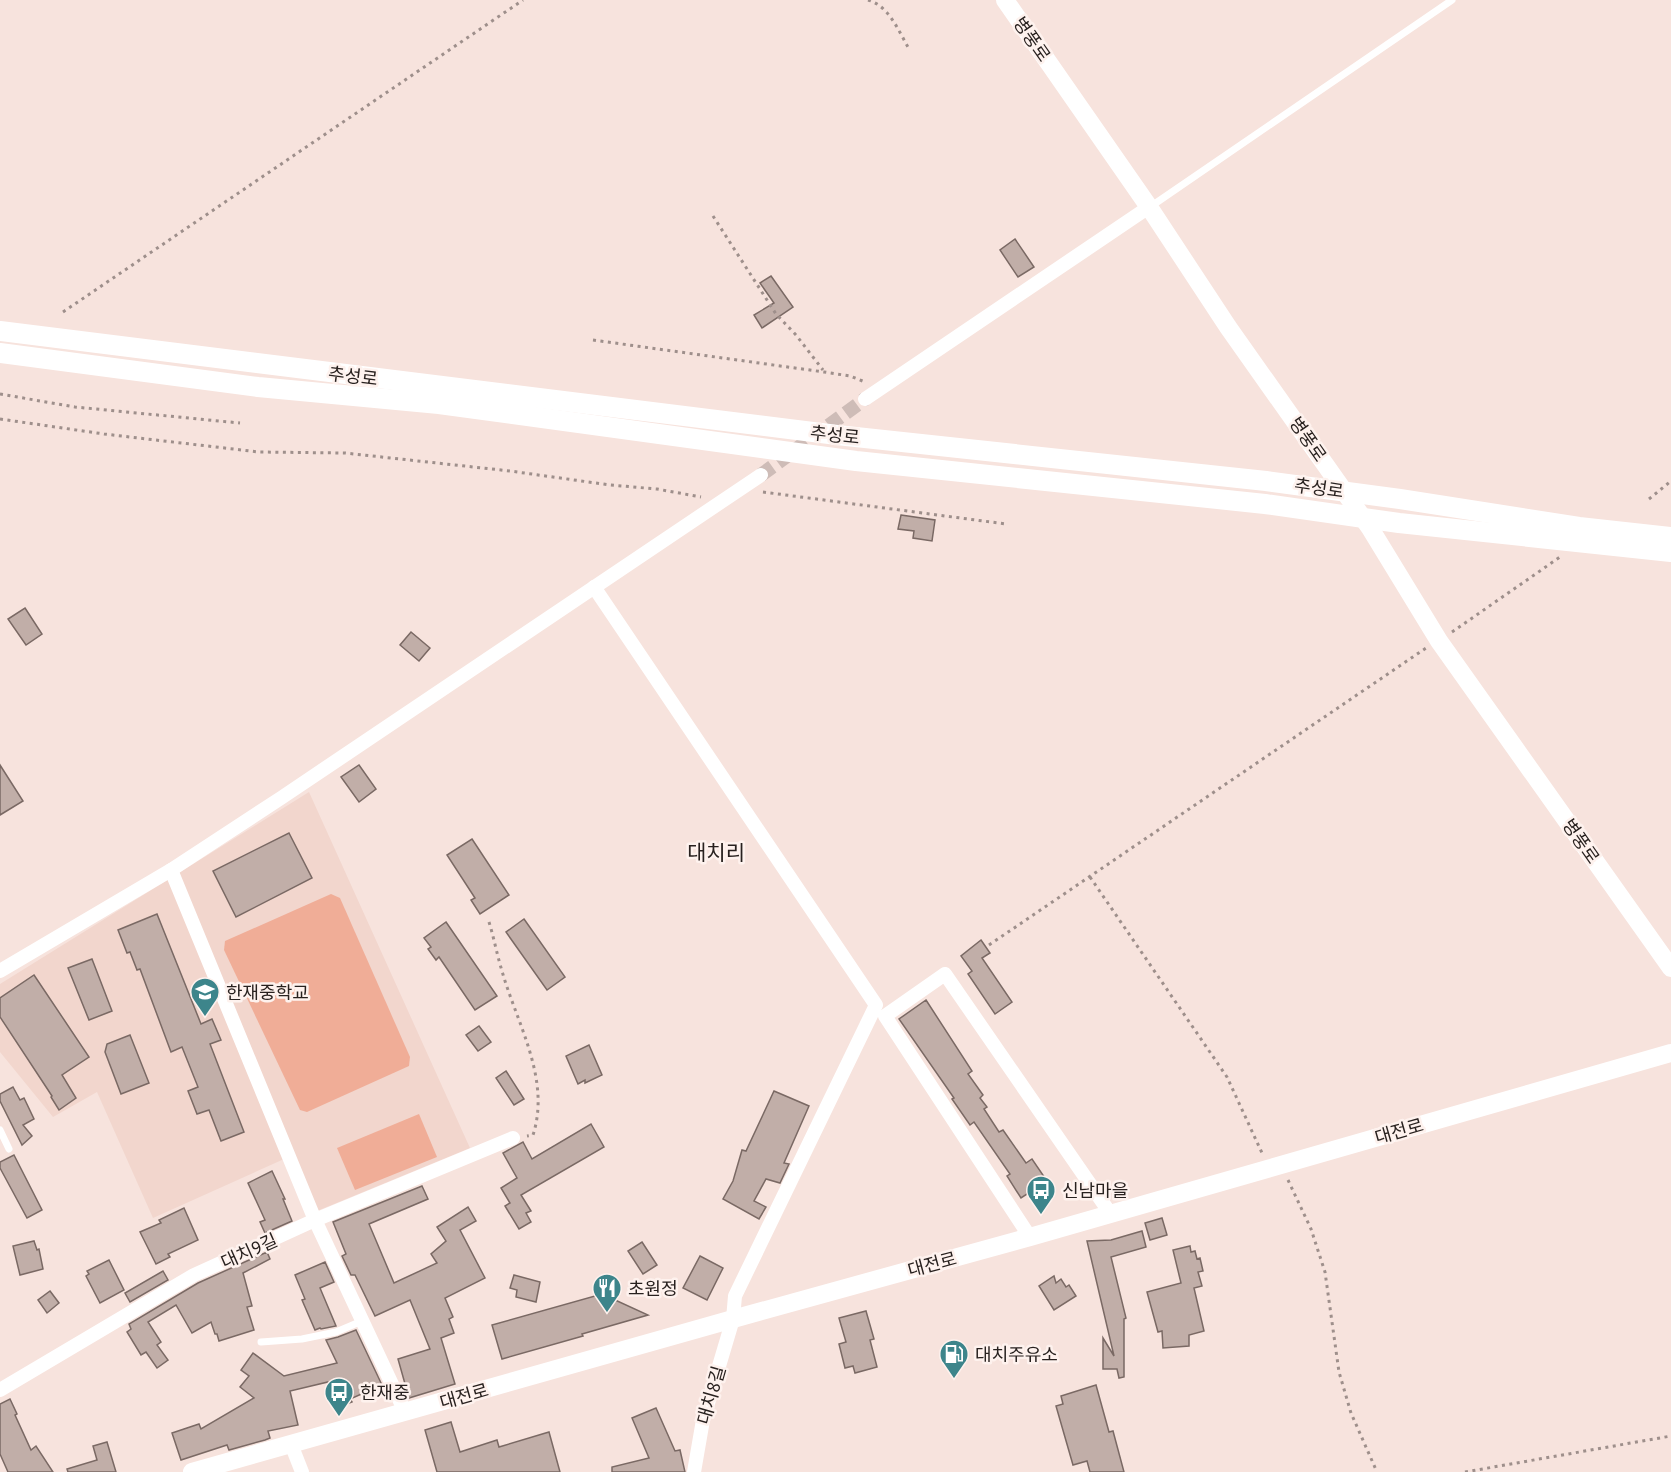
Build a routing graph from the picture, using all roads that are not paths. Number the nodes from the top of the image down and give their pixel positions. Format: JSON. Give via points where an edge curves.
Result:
{"nodes":[{"id":1,"x":1005,"y":0,"type":"edge"},
{"id":2,"x":1452,"y":0,"type":"edge"},
{"id":3,"x":1149,"y":207,"type":"junction"},
{"id":4,"x":0,"y":331,"type":"edge"},
{"id":5,"x":0,"y":353,"type":"edge"},
{"id":6,"x":865,"y":399,"type":"tunnel mouth"},
{"id":7,"x":761,"y":475,"type":"tunnel mouth"},
{"id":8,"x":1671,"y":525,"type":"edge"},
{"id":9,"x":1579,"y":527,"type":"junction"},
{"id":10,"x":1671,"y":537,"type":"edge"},
{"id":11,"x":1671,"y":552,"type":"edge"},
{"id":12,"x":594,"y":587,"type":"junction"},
{"id":13,"x":171,"y":870,"type":"junction"},
{"id":14,"x":1671,"y":968,"type":"edge"},
{"id":15,"x":0,"y":971,"type":"edge"},
{"id":16,"x":876,"y":1005,"type":"junction"},
{"id":17,"x":885,"y":1016,"type":"junction"},
{"id":18,"x":1671,"y":1053,"type":"edge"},
{"id":19,"x":0,"y":1130,"type":"edge"},
{"id":20,"x":513,"y":1138,"type":"road end"},
{"id":21,"x":9,"y":1149,"type":"dead end"},
{"id":22,"x":1110,"y":1213,"type":"junction"},
{"id":23,"x":315,"y":1221,"type":"junction"},
{"id":24,"x":1030,"y":1237,"type":"junction"},
{"id":25,"x":733,"y":1319,"type":"junction"},
{"id":26,"x":362,"y":1321,"type":"junction"},
{"id":27,"x":261,"y":1342,"type":"dead end"},
{"id":28,"x":0,"y":1390,"type":"edge"},
{"id":29,"x":405,"y":1412,"type":"junction"},
{"id":30,"x":291,"y":1444,"type":"junction"},
{"id":31,"x":192,"y":1472,"type":"edge"},
{"id":32,"x":302,"y":1472,"type":"edge"},
{"id":33,"x":694,"y":1472,"type":"edge"}],
"edges":[{"from":1,"to":3,"type":"street","name":"병풍로"},
{"from":2,"to":3,"type":"lane"},
{"from":3,"to":6,"type":"street"},
{"from":3,"to":14,"type":"street","name":"병풍로","via":[[1370,528],[1439,641]]},
{"from":4,"to":9,"type":"main road","name":"추성로","via":[[802,431],[1266,481]]},
{"from":5,"to":11,"type":"main road","name":"추성로","via":[[258,387],[439,404],[856,461]]},
{"from":7,"to":12,"type":"street"},
{"from":8,"to":9,"type":"main road"},
{"from":9,"to":10,"type":"main road","name":"추성로"},
{"from":12,"to":13,"type":"street"},
{"from":12,"to":16,"type":"street"},
{"from":13,"to":15,"type":"street"},
{"from":13,"to":23,"type":"street"},
{"from":16,"to":17,"type":"street"},
{"from":16,"to":25,"type":"street","name":"대치8길","via":[[735,1296]]},
{"from":17,"to":22,"type":"street","via":[[945,974]]},
{"from":17,"to":24,"type":"street"},
{"from":18,"to":22,"type":"street","name":"대전로"},
{"from":19,"to":21,"type":"lane"},
{"from":20,"to":23,"type":"street","name":"대치9길"},
{"from":22,"to":24,"type":"street","name":"대전로"},
{"from":23,"to":26,"type":"street"},
{"from":23,"to":28,"type":"street","name":"대치9길","via":[[194,1275]]},
{"from":24,"to":25,"type":"street","name":"대전로"},
{"from":25,"to":29,"type":"street","name":"대전로"},
{"from":25,"to":33,"type":"street","name":"대치8길","via":[[703,1420]]},
{"from":26,"to":27,"type":"lane","via":[[302,1340]]},
{"from":26,"to":29,"type":"street"},
{"from":29,"to":30,"type":"street","name":"대전로"},
{"from":30,"to":31,"type":"street","name":"대전로"},
{"from":30,"to":32,"type":"street"}]}
